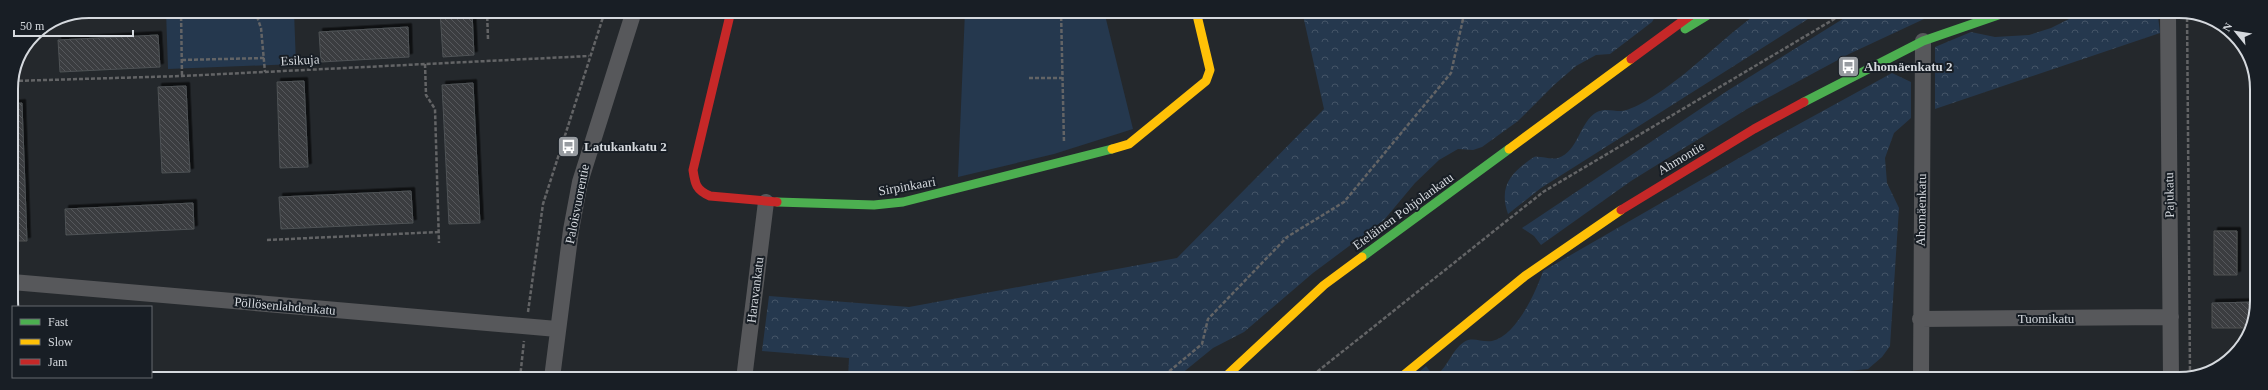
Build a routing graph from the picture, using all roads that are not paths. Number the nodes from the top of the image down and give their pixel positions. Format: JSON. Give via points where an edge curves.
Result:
{"nodes":[{"id":1,"x":632,"y":18,"type":"edge"},
{"id":2,"x":729,"y":18,"type":"edge"},
{"id":3,"x":1198,"y":18,"type":"edge"},
{"id":4,"x":1687,"y":18,"type":"edge"},
{"id":5,"x":1703,"y":18,"type":"edge"},
{"id":6,"x":1990,"y":18,"type":"edge"},
{"id":7,"x":2168,"y":18,"type":"edge"},
{"id":8,"x":1923,"y":41,"type":"junction"},
{"id":9,"x":1608,"y":75,"type":"junction"},
{"id":10,"x":766,"y":202,"type":"junction"},
{"id":11,"x":18,"y":283,"type":"edge"},
{"id":12,"x":2171,"y":317,"type":"junction"},
{"id":13,"x":1920,"y":319,"type":"junction"},
{"id":14,"x":557,"y":329,"type":"junction"},
{"id":15,"x":553,"y":372,"type":"edge"},
{"id":16,"x":745,"y":372,"type":"edge"},
{"id":17,"x":1231,"y":372,"type":"edge"},
{"id":18,"x":1408,"y":372,"type":"edge"},
{"id":19,"x":1921,"y":372,"type":"edge"},
{"id":20,"x":2171,"y":372,"type":"edge"}],
"edges":[{"from":1,"to":14,"type":"street","name":"Paloisvuorentie","via":[[580,182]]},
{"from":2,"to":10,"type":"street","name":"Sirpinkaari","via":[[693,170],[695,185],[700,192],[710,196]]},
{"from":3,"to":10,"type":"street","name":"Sirpinkaari","via":[[1210,70],[1206,81],[1129,144],[903,202],[874,205]]},
{"from":4,"to":9,"type":"street","name":"Eteläinen Pohjolankatu"},
{"from":5,"to":9,"type":"street","name":"Eteläinen Pohjolankatu"},
{"from":6,"to":8,"type":"street","name":"Ahmontie"},
{"from":7,"to":12,"type":"street","name":"Pajukatu"},
{"from":8,"to":13,"type":"street","name":"Ahomäenkatu"},
{"from":8,"to":18,"type":"street","name":"Ahmontie","via":[[1754,129],[1637,199],[1525,276]]},
{"from":9,"to":17,"type":"street","name":"Eteläinen Pohjolankatu","via":[[1324,285]]},
{"from":10,"to":16,"type":"street","name":"Haravankatu"},
{"from":11,"to":14,"type":"street","name":"Pöllösenlahdenkatu"},
{"from":12,"to":13,"type":"street","name":"Tuomikatu"},
{"from":12,"to":20,"type":"street","name":"Pajukatu"},
{"from":13,"to":19,"type":"street","name":"Ahomäenkatu"},
{"from":14,"to":15,"type":"street","name":"Paloisvuorentie"}]}
